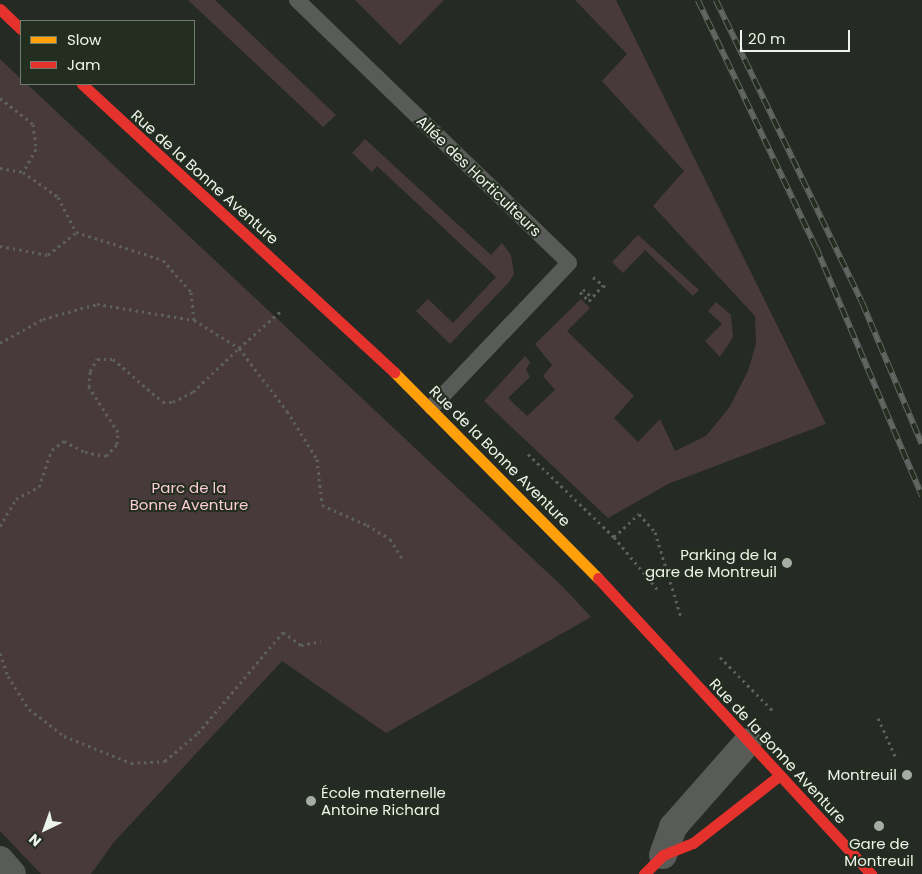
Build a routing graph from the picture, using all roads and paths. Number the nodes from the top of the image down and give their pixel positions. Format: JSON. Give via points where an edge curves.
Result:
{"nodes":[{"id":1,"x":297,"y":0,"type":"edge"},
{"id":2,"x":0,"y":9,"type":"edge"},
{"id":3,"x":20,"y":28,"type":"edge"},
{"id":4,"x":83,"y":85,"type":"edge"},
{"id":5,"x":0,"y":98,"type":"edge"},
{"id":6,"x":0,"y":168,"type":"edge"},
{"id":7,"x":23,"y":172,"type":"junction"},
{"id":8,"x":76,"y":232,"type":"junction"},
{"id":9,"x":0,"y":246,"type":"edge"},
{"id":10,"x":593,"y":277,"type":"dead end"},
{"id":11,"x":602,"y":286,"type":"junction"},
{"id":12,"x":304,"y":287,"type":"junction"},
{"id":13,"x":607,"y":290,"type":"dead end"},
{"id":14,"x":582,"y":291,"type":"dead end"},
{"id":15,"x":194,"y":320,"type":"junction"},
{"id":16,"x":0,"y":343,"type":"edge"},
{"id":17,"x":239,"y":348,"type":"junction"},
{"id":18,"x":432,"y":407,"type":"junction"},
{"id":19,"x":0,"y":526,"type":"edge"},
{"id":20,"x":614,"y":537,"type":"dead end"},
{"id":21,"x":404,"y":561,"type":"dead end"},
{"id":22,"x":681,"y":617,"type":"dead end"},
{"id":23,"x":321,"y":641,"type":"dead end"},
{"id":24,"x":0,"y":653,"type":"edge"},
{"id":25,"x":878,"y":718,"type":"dead end"},
{"id":26,"x":748,"y":742,"type":"junction"},
{"id":27,"x":896,"y":758,"type":"dead end"},
{"id":28,"x":780,"y":775,"type":"junction"},
{"id":29,"x":663,"y":855,"type":"junction"},
{"id":30,"x":0,"y":860,"type":"edge"},
{"id":31,"x":12,"y":874,"type":"edge"},
{"id":32,"x":644,"y":874,"type":"edge"},
{"id":33,"x":871,"y":874,"type":"edge"}],
"edges":[{"from":1,"to":18,"type":"lane","name":"Allée des Horticulteurs","via":[[569,263]]},
{"from":2,"to":3,"type":"street"},
{"from":4,"to":12,"type":"street","name":"Rue de la Bonne Aventure"},
{"from":5,"to":7,"type":"path","via":[[33,124],[36,149]]},
{"from":6,"to":7,"type":"path"},
{"from":7,"to":8,"type":"path","via":[[58,197]]},
{"from":8,"to":9,"type":"path","via":[[48,255]]},
{"from":8,"to":15,"type":"path","via":[[163,260],[190,292]]},
{"from":10,"to":11,"type":"path"},
{"from":11,"to":13,"type":"path"},
{"from":11,"to":14,"type":"path","via":[[589,301]]},
{"from":12,"to":17,"type":"path"},
{"from":12,"to":18,"type":"street","name":"Rue de la Bonne Aventure"},
{"from":15,"to":16,"type":"path","via":[[97,304],[44,319]]},
{"from":15,"to":17,"type":"path"},
{"from":17,"to":19,"type":"path","via":[[193,392],[173,402],[163,402],[113,359],[97,359],[90,370],[89,387],[118,432],[117,444],[106,456],[85,452],[64,441],[52,450],[39,487],[16,499]]},
{"from":17,"to":21,"type":"path","via":[[287,411],[317,459],[322,506],[367,525],[390,539]]},
{"from":18,"to":26,"type":"street","name":"Rue de la Bonne Aventure","via":[[608,588]]},
{"from":20,"to":22,"type":"path","via":[[639,514],[655,532]]},
{"from":23,"to":24,"type":"path","via":[[301,645],[283,632],[198,733],[165,760],[131,764],[64,736],[29,709],[8,676]]},
{"from":25,"to":27,"type":"path"},
{"from":26,"to":28,"type":"street","name":"Rue de la Bonne Aventure"},
{"from":26,"to":29,"type":"street","via":[[673,827]]},
{"from":28,"to":29,"type":"street","via":[[693,843]]},
{"from":28,"to":33,"type":"street","name":"Rue de la Bonne Aventure"},
{"from":29,"to":32,"type":"street"},
{"from":30,"to":31,"type":"street"}]}
